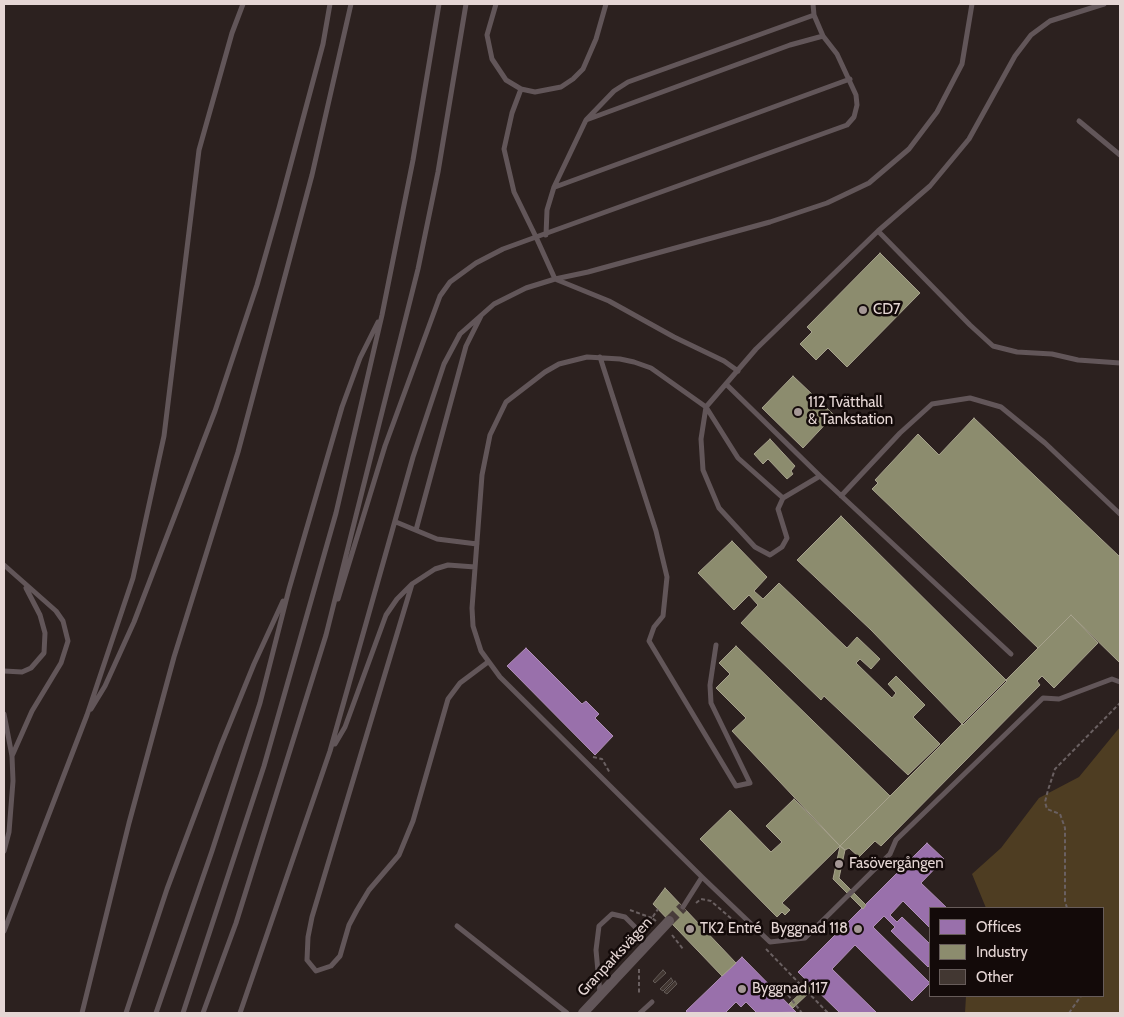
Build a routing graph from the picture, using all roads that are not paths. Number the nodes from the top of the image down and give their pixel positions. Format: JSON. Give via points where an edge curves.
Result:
{"nodes":[{"id":1,"x":243,"y":4,"type":"edge"},
{"id":2,"x":330,"y":4,"type":"edge"},
{"id":3,"x":351,"y":4,"type":"edge"},
{"id":4,"x":439,"y":4,"type":"edge"},
{"id":5,"x":466,"y":4,"type":"edge"},
{"id":6,"x":496,"y":4,"type":"edge"},
{"id":7,"x":606,"y":4,"type":"edge"},
{"id":8,"x":813,"y":4,"type":"edge"},
{"id":9,"x":972,"y":4,"type":"edge"},
{"id":10,"x":1104,"y":4,"type":"edge"},
{"id":11,"x":814,"y":15,"type":"junction"},
{"id":12,"x":823,"y":36,"type":"junction"},
{"id":13,"x":850,"y":79,"type":"junction"},
{"id":14,"x":521,"y":89,"type":"junction"},
{"id":15,"x":586,"y":120,"type":"junction"},
{"id":16,"x":1080,"y":121,"type":"dead end"},
{"id":17,"x":1120,"y":155,"type":"edge"},
{"id":18,"x":554,"y":187,"type":"junction"},
{"id":19,"x":878,"y":231,"type":"junction"},
{"id":20,"x":546,"y":235,"type":"junction"},
{"id":21,"x":536,"y":238,"type":"junction"},
{"id":22,"x":555,"y":279,"type":"junction"},
{"id":23,"x":484,"y":311,"type":"junction"},
{"id":24,"x":382,"y":315,"type":"junction"},
{"id":25,"x":600,"y":357,"type":"junction"},
{"id":26,"x":1120,"y":363,"type":"edge"},
{"id":27,"x":738,"y":371,"type":"junction"},
{"id":28,"x":727,"y":385,"type":"junction"},
{"id":29,"x":706,"y":407,"type":"junction"},
{"id":30,"x":820,"y":476,"type":"junction"},
{"id":31,"x":841,"y":496,"type":"junction"},
{"id":32,"x":783,"y":498,"type":"junction"},
{"id":33,"x":1120,"y":514,"type":"edge"},
{"id":34,"x":396,"y":522,"type":"junction"},
{"id":35,"x":416,"y":530,"type":"junction"},
{"id":36,"x":477,"y":544,"type":"junction"},
{"id":37,"x":4,"y":565,"type":"edge"},
{"id":38,"x":475,"y":568,"type":"junction"},
{"id":39,"x":412,"y":584,"type":"junction"},
{"id":40,"x":24,"y":585,"type":"junction"},
{"id":41,"x":289,"y":589,"type":"junction"},
{"id":42,"x":326,"y":635,"type":"junction"},
{"id":43,"x":716,"y":645,"type":"dead end"},
{"id":44,"x":1011,"y":654,"type":"dead end"},
{"id":45,"x":488,"y":662,"type":"junction"},
{"id":46,"x":4,"y":671,"type":"edge"},
{"id":47,"x":1120,"y":682,"type":"edge"},
{"id":48,"x":4,"y":714,"type":"edge"},
{"id":49,"x":87,"y":715,"type":"junction"},
{"id":50,"x":330,"y":752,"type":"junction"},
{"id":51,"x":12,"y":756,"type":"junction"},
{"id":52,"x":4,"y":852,"type":"edge"},
{"id":53,"x":702,"y":877,"type":"junction"},
{"id":54,"x":683,"y":907,"type":"tunnel mouth"},
{"id":55,"x":669,"y":920,"type":"tunnel mouth"},
{"id":56,"x":457,"y":926,"type":"dead end"},
{"id":57,"x":4,"y":931,"type":"edge"},
{"id":58,"x":644,"y":945,"type":"junction"},
{"id":59,"x":600,"y":993,"type":"junction"},
{"id":60,"x":652,"y":1002,"type":"dead end"},
{"id":61,"x":82,"y":1013,"type":"edge"},
{"id":62,"x":126,"y":1013,"type":"edge"},
{"id":63,"x":156,"y":1013,"type":"edge"},
{"id":64,"x":183,"y":1013,"type":"edge"},
{"id":65,"x":203,"y":1013,"type":"edge"},
{"id":66,"x":240,"y":1013,"type":"edge"},
{"id":67,"x":567,"y":1013,"type":"edge"},
{"id":68,"x":583,"y":1013,"type":"edge"},
{"id":69,"x":640,"y":1013,"type":"edge"}],
"edges":[{"from":1,"to":49,"type":"lane","via":[[199,150],[164,436],[144,534],[133,578]]},
{"from":2,"to":49,"type":"lane","via":[[323,44],[279,208],[215,410],[134,622],[105,686]]},
{"from":3,"to":61,"type":"lane","via":[[312,175],[238,452],[174,657]]},
{"from":4,"to":24,"type":"lane","via":[[413,160]]},
{"from":5,"to":42,"type":"lane","via":[[418,269]]},
{"from":6,"to":14,"type":"lane","via":[[487,35],[492,60],[506,80]]},
{"from":7,"to":14,"type":"lane","via":[[583,70],[573,80],[549,91]]},
{"from":8,"to":11,"type":"lane"},
{"from":9,"to":22,"type":"lane","via":[[962,64],[937,112],[909,149],[869,183],[827,203],[770,222]]},
{"from":10,"to":19,"type":"lane","via":[[1050,21],[1031,35],[969,139],[930,186]]},
{"from":11,"to":12,"type":"lane"},
{"from":11,"to":15,"type":"lane","via":[[628,82],[601,102]]},
{"from":12,"to":13,"type":"lane"},
{"from":12,"to":15,"type":"lane","via":[[790,45]]},
{"from":13,"to":18,"type":"lane"},
{"from":13,"to":20,"type":"lane","via":[[857,106],[854,117],[841,129]]},
{"from":14,"to":21,"type":"lane","via":[[504,149],[514,192]]},
{"from":15,"to":18,"type":"lane"},
{"from":16,"to":17,"type":"lane"},
{"from":18,"to":20,"type":"lane","via":[[547,210]]},
{"from":19,"to":26,"type":"lane","via":[[994,346],[1017,352]]},
{"from":19,"to":27,"type":"lane","via":[[756,349]]},
{"from":20,"to":21,"type":"lane"},
{"from":21,"to":22,"type":"lane"},
{"from":21,"to":42,"type":"lane","via":[[503,249],[476,263],[450,282],[440,296],[385,446]]},
{"from":22,"to":23,"type":"lane","via":[[526,288]]},
{"from":22,"to":27,"type":"lane","via":[[609,301]]},
{"from":23,"to":34,"type":"lane","via":[[460,334],[444,364],[413,457]]},
{"from":23,"to":35,"type":"lane","via":[[466,346]]},
{"from":24,"to":41,"type":"lane","via":[[360,358],[342,408]]},
{"from":24,"to":64,"type":"lane","via":[[336,513],[302,638]]},
{"from":25,"to":29,"type":"lane","via":[[620,358],[651,368]]},
{"from":25,"to":36,"type":"lane","via":[[560,364],[506,402],[496,419],[486,450]]},
{"from":25,"to":43,"type":"lane","via":[[656,531],[667,577],[664,616],[648,641],[736,786],[750,783],[711,703],[710,685]]},
{"from":27,"to":28,"type":"lane"},
{"from":28,"to":29,"type":"lane"},
{"from":28,"to":30,"type":"lane"},
{"from":29,"to":32,"type":"lane","via":[[738,458]]},
{"from":29,"to":32,"type":"lane","via":[[701,439],[703,470],[719,508],[755,547],[770,556],[782,547],[787,538],[778,509]]},
{"from":30,"to":31,"type":"lane"},
{"from":30,"to":32,"type":"lane"},
{"from":31,"to":33,"type":"lane","via":[[932,404],[970,398],[1001,407],[1045,443]]},
{"from":31,"to":44,"type":"lane"},
{"from":34,"to":35,"type":"lane"},
{"from":34,"to":50,"type":"lane"},
{"from":35,"to":36,"type":"lane","via":[[437,539]]},
{"from":36,"to":38,"type":"lane"},
{"from":37,"to":40,"type":"lane"},
{"from":38,"to":39,"type":"lane","via":[[448,565],[435,568]]},
{"from":38,"to":45,"type":"lane","via":[[473,626],[475,638]]},
{"from":39,"to":45,"type":"lane","via":[[312,917],[308,960],[316,971],[331,966],[340,956],[357,910],[369,890],[399,855],[413,821],[448,699],[460,682]]},
{"from":39,"to":50,"type":"lane","via":[[386,615],[344,727]]},
{"from":40,"to":46,"type":"lane","via":[[40,615],[46,644],[44,653],[31,668],[22,672]]},
{"from":40,"to":51,"type":"lane","via":[[56,611],[63,621],[68,641],[61,663],[32,711]]},
{"from":41,"to":62,"type":"lane","via":[[221,745],[167,889]]},
{"from":41,"to":63,"type":"lane","via":[[260,703]]},
{"from":42,"to":65,"type":"lane","via":[[236,923]]},
{"from":45,"to":53,"type":"lane"},
{"from":47,"to":53,"type":"lane","via":[[1112,679],[1059,699],[1043,698],[896,840],[890,854],[805,938],[770,942]]},
{"from":48,"to":51,"type":"lane"},
{"from":49,"to":57,"type":"lane"},
{"from":50,"to":66,"type":"lane"},
{"from":51,"to":52,"type":"lane","via":[[12,809]]},
{"from":53,"to":54,"type":"lane"},
{"from":55,"to":58,"type":"street","name":"Granparksvägen"},
{"from":56,"to":67,"type":"lane"},
{"from":58,"to":59,"type":"street","name":"Granparksvägen"},
{"from":58,"to":59,"type":"lane","via":[[638,930],[626,917],[612,914],[598,926],[596,950]]},
{"from":59,"to":68,"type":"street","name":"Granparksvägen"},
{"from":60,"to":69,"type":"lane"}]}
